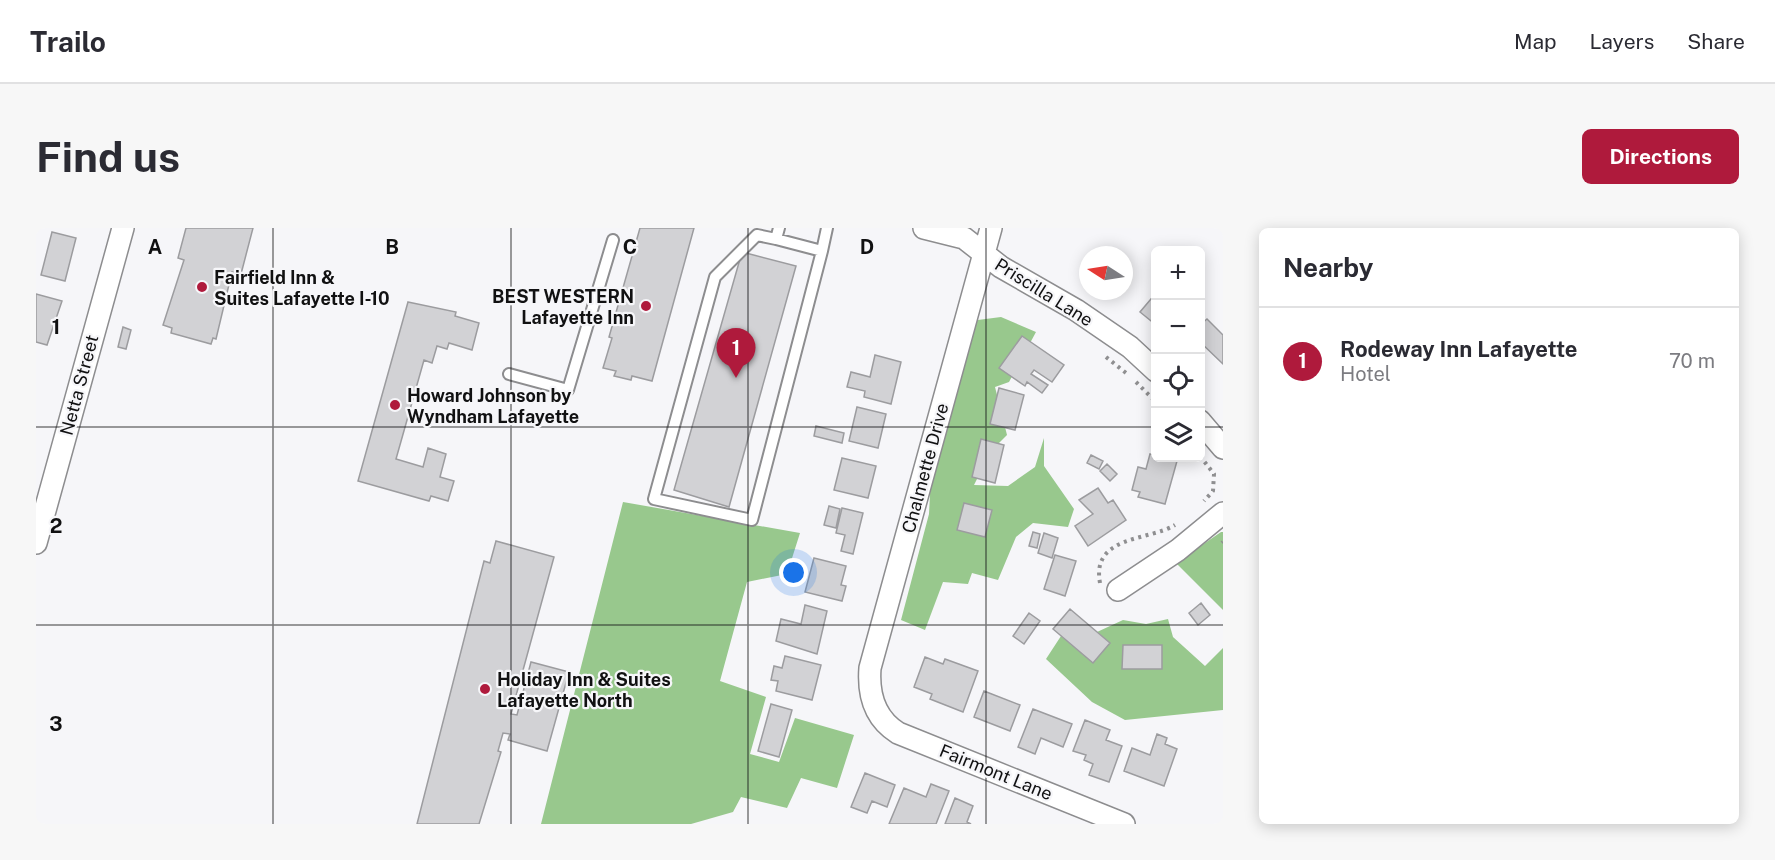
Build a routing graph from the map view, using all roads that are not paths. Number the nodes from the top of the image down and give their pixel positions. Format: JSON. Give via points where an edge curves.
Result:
{"nodes":[{"id":1,"x":123,"y":228,"type":"edge"},
{"id":2,"x":827,"y":228,"type":"edge"},
{"id":3,"x":924,"y":228,"type":"edge"},
{"id":4,"x":991,"y":228,"type":"edge"},
{"id":5,"x":778,"y":233,"type":"edge"},
{"id":6,"x":614,"y":240,"type":"dead end"},
{"id":7,"x":822,"y":251,"type":"junction"},
{"id":8,"x":984,"y":254,"type":"junction"},
{"id":9,"x":1151,"y":367,"type":"edge"},
{"id":10,"x":509,"y":374,"type":"dead end"},
{"id":11,"x":1205,"y":427,"type":"edge"},
{"id":12,"x":1223,"y":448,"type":"edge"},
{"id":13,"x":1223,"y":513,"type":"edge"},
{"id":14,"x":36,"y":543,"type":"edge"},
{"id":15,"x":1110,"y":591,"type":"road end"},
{"id":16,"x":875,"y":710,"type":"joint"},
{"id":17,"x":1125,"y":824,"type":"edge"}],
"edges":[{"from":1,"to":14,"type":"street","name":"Netta Street"},
{"from":2,"to":7,"type":"lane"},
{"from":3,"to":8,"type":"street","name":"Priscilla Lane","via":[[958,236]]},
{"from":4,"to":8,"type":"street","name":"Chalmette Drive"},
{"from":5,"to":7,"type":"lane"},
{"from":5,"to":7,"type":"lane","via":[[757,235],[715,278],[654,500],[752,520]]},
{"from":6,"to":10,"type":"lane","via":[[568,390]]},
{"from":8,"to":9,"type":"street","name":"Priscilla Lane","via":[[1130,346]]},
{"from":8,"to":16,"type":"street","name":"Chalmette Drive","via":[[870,668]]},
{"from":11,"to":12,"type":"street"},
{"from":13,"to":15,"type":"street","via":[[1178,550]]},
{"from":16,"to":17,"type":"street","name":"Fairmont Lane","via":[[898,733]]}]}
